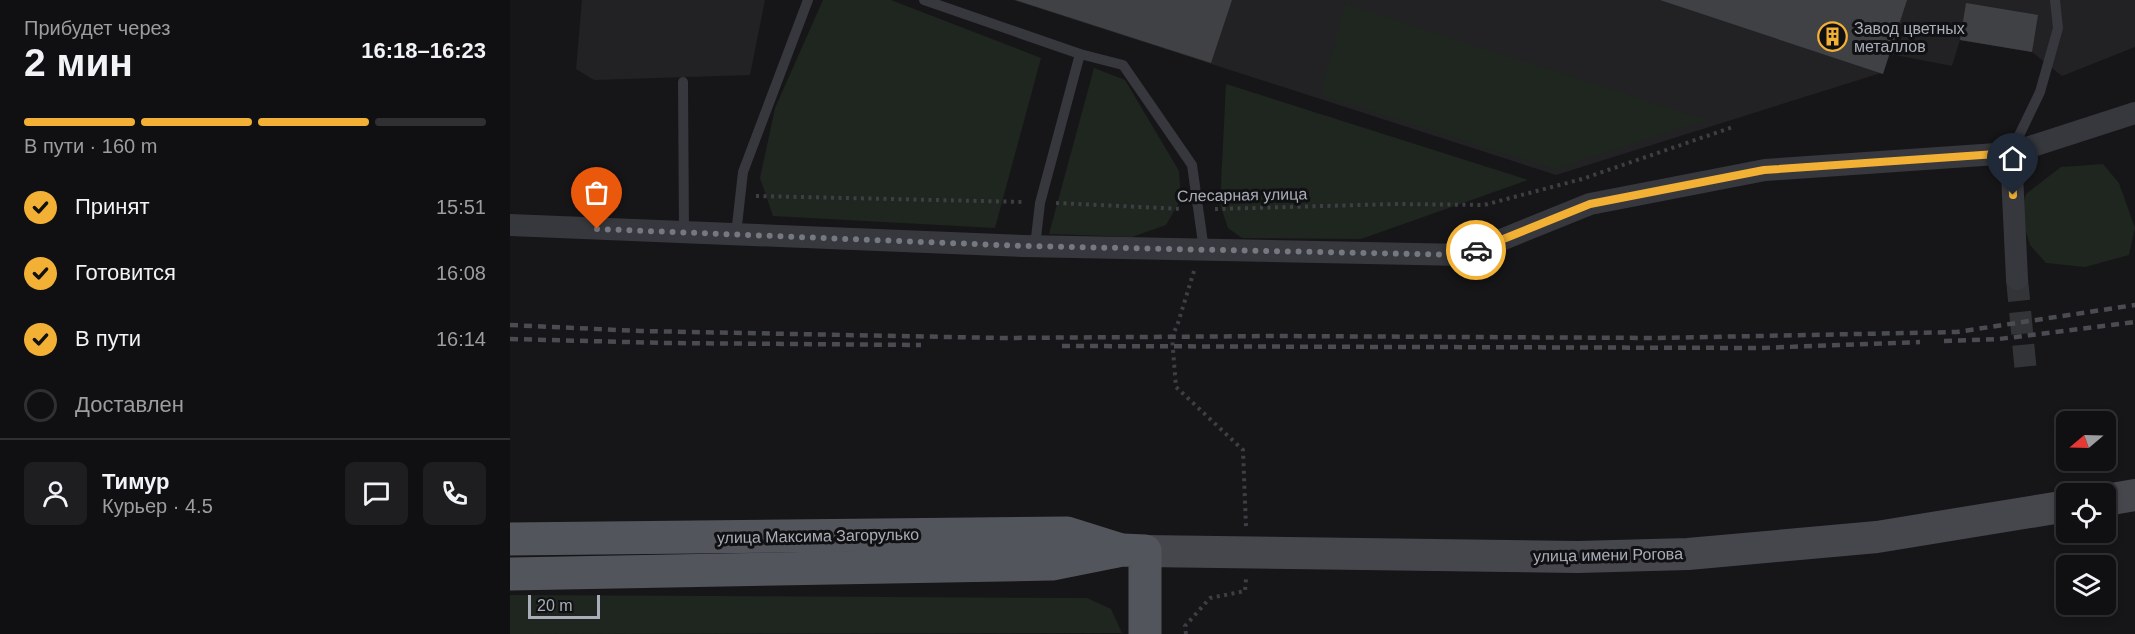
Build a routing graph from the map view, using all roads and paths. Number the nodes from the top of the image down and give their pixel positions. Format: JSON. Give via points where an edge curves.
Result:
{"nodes":[{"id":1,"x":808,"y":0,"type":"edge"},
{"id":2,"x":924,"y":0,"type":"edge"},
{"id":3,"x":2055,"y":0,"type":"edge"},
{"id":4,"x":1080,"y":54,"type":"junction"},
{"id":5,"x":683,"y":82,"type":"dead end"},
{"id":6,"x":2135,"y":113,"type":"edge"},
{"id":7,"x":1733,"y":127,"type":"dead end"},
{"id":8,"x":2011,"y":153,"type":"junction"},
{"id":9,"x":741,"y":195,"type":"junction"},
{"id":10,"x":1040,"y":203,"type":"junction"},
{"id":11,"x":1200,"y":209,"type":"junction"},
{"id":12,"x":510,"y":225,"type":"edge"},
{"id":13,"x":684,"y":233,"type":"junction"},
{"id":14,"x":736,"y":234,"type":"junction"},
{"id":15,"x":1035,"y":246,"type":"junction"},
{"id":16,"x":1202,"y":250,"type":"junction"},
{"id":17,"x":2017,"y":279,"type":"tunnel mouth"},
{"id":18,"x":2135,"y":495,"type":"edge"},
{"id":19,"x":2116,"y":498,"type":"edge"},
{"id":20,"x":2056,"y":508,"type":"edge"},
{"id":21,"x":510,"y":539,"type":"edge"},
{"id":22,"x":1134,"y":550,"type":"junction"},
{"id":23,"x":1247,"y":552,"type":"junction"},
{"id":24,"x":510,"y":574,"type":"edge"},
{"id":25,"x":1144,"y":634,"type":"edge"},
{"id":26,"x":1186,"y":634,"type":"edge"}],
"edges":[{"from":1,"to":9,"type":"lane","via":[[743,172]]},
{"from":2,"to":4,"type":"lane"},
{"from":3,"to":8,"type":"lane","via":[[2058,28],[2040,92]]},
{"from":4,"to":10,"type":"lane"},
{"from":4,"to":11,"type":"lane","via":[[1123,65],[1192,165]]},
{"from":5,"to":13,"type":"lane"},
{"from":6,"to":8,"type":"street"},
{"from":7,"to":11,"type":"path","name":"Слесарная улица","via":[[1582,179],[1484,205]]},
{"from":8,"to":16,"type":"street","via":[[1764,170],[1590,204],[1464,255]]},
{"from":8,"to":17,"type":"street"},
{"from":9,"to":10,"type":"path","name":"Слесарная улица"},
{"from":9,"to":14,"type":"lane"},
{"from":10,"to":11,"type":"path","name":"Слесарная улица"},
{"from":10,"to":15,"type":"lane"},
{"from":11,"to":16,"type":"lane"},
{"from":12,"to":13,"type":"street"},
{"from":13,"to":14,"type":"street"},
{"from":14,"to":15,"type":"street"},
{"from":15,"to":16,"type":"street"},
{"from":16,"to":23,"type":"path","via":[[1172,337],[1176,387],[1243,450]]},
{"from":18,"to":19,"type":"main road"},
{"from":20,"to":23,"type":"main road","name":"улица имени Рогова","via":[[1877,537],[1688,554],[1578,557]]},
{"from":21,"to":22,"type":"main road","name":"улица Максима Загорулько","via":[[1067,533]]},
{"from":22,"to":23,"type":"main road","name":"улица имени Рогова"},
{"from":22,"to":24,"type":"main road","name":"улица Максима Загорулько","via":[[1052,564]]},
{"from":22,"to":25,"type":"main road"},
{"from":23,"to":26,"type":"path","via":[[1245,591],[1210,598],[1185,626]]}]}
